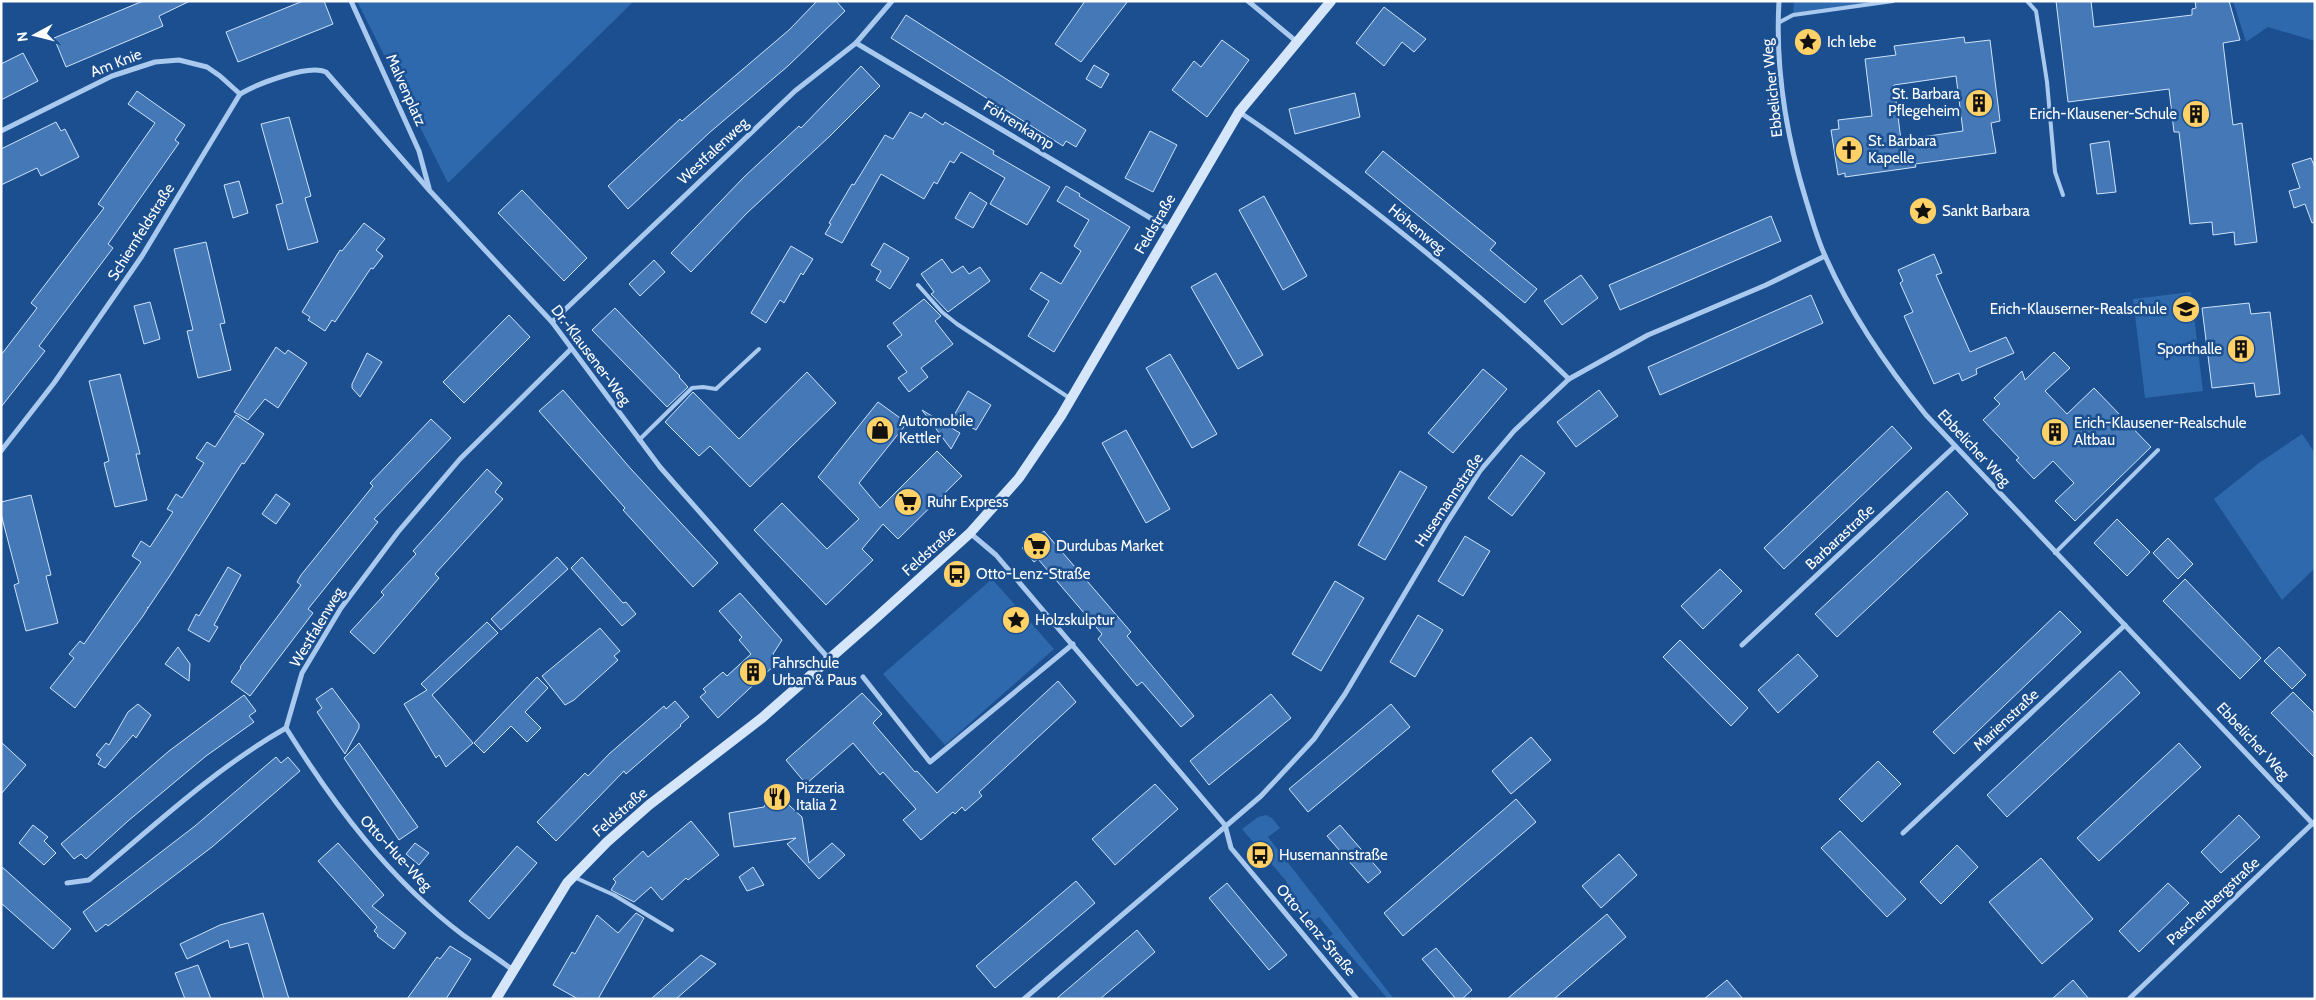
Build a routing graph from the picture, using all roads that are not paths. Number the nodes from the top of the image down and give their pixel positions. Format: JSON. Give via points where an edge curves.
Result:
{"nodes":[{"id":1,"x":351,"y":1,"type":"edge"},
{"id":2,"x":892,"y":1,"type":"edge"},
{"id":3,"x":1248,"y":1,"type":"edge"},
{"id":4,"x":1331,"y":1,"type":"edge"},
{"id":5,"x":1779,"y":1,"type":"edge"},
{"id":6,"x":1893,"y":1,"type":"edge"},
{"id":7,"x":2027,"y":1,"type":"edge"},
{"id":8,"x":1778,"y":23,"type":"junction"},
{"id":9,"x":1298,"y":42,"type":"junction"},
{"id":10,"x":856,"y":43,"type":"junction"},
{"id":11,"x":240,"y":94,"type":"junction"},
{"id":12,"x":1239,"y":112,"type":"junction"},
{"id":13,"x":1,"y":131,"type":"edge"},
{"id":14,"x":430,"y":191,"type":"junction"},
{"id":15,"x":2063,"y":195,"type":"dead end"},
{"id":16,"x":1169,"y":229,"type":"junction"},
{"id":17,"x":1825,"y":256,"type":"junction"},
{"id":18,"x":918,"y":285,"type":"dead end"},
{"id":19,"x":552,"y":322,"type":"junction"},
{"id":20,"x":759,"y":348,"type":"dead end"},
{"id":21,"x":571,"y":349,"type":"junction"},
{"id":22,"x":1569,"y":379,"type":"junction"},
{"id":23,"x":1071,"y":399,"type":"junction"},
{"id":24,"x":640,"y":440,"type":"junction"},
{"id":25,"x":1955,"y":446,"type":"junction"},
{"id":26,"x":2158,"y":450,"type":"dead end"},
{"id":27,"x":1,"y":451,"type":"edge"},
{"id":28,"x":970,"y":534,"type":"junction"},
{"id":29,"x":2056,"y":553,"type":"junction"},
{"id":30,"x":2125,"y":625,"type":"junction"},
{"id":31,"x":1073,"y":644,"type":"junction"},
{"id":32,"x":1742,"y":646,"type":"dead end"},
{"id":33,"x":829,"y":659,"type":"junction"},
{"id":34,"x":863,"y":678,"type":"dead end"},
{"id":35,"x":286,"y":728,"type":"junction"},
{"id":36,"x":2314,"y":823,"type":"edge"},
{"id":37,"x":1225,"y":825,"type":"junction"},
{"id":38,"x":1903,"y":833,"type":"dead end"},
{"id":39,"x":574,"y":877,"type":"junction"},
{"id":40,"x":67,"y":882,"type":"dead end"},
{"id":41,"x":672,"y":930,"type":"dead end"},
{"id":42,"x":514,"y":970,"type":"junction"},
{"id":43,"x":496,"y":999,"type":"edge"},
{"id":44,"x":1024,"y":999,"type":"edge"},
{"id":45,"x":1357,"y":999,"type":"edge"},
{"id":46,"x":2129,"y":999,"type":"edge"}],
"edges":[{"from":1,"to":14,"type":"street","name":"Malvenplatz","via":[[419,150]]},
{"from":2,"to":10,"type":"street","name":"Westfalenweg"},
{"from":3,"to":9,"type":"street"},
{"from":4,"to":9,"type":"main road","name":"Feldstraße"},
{"from":5,"to":8,"type":"street","name":"Ebbelicher Weg"},
{"from":6,"to":8,"type":"lane","via":[[1793,15]]},
{"from":7,"to":15,"type":"lane","via":[[2036,11],[2055,172]]},
{"from":8,"to":17,"type":"street","name":"Ebbelicher Weg","via":[[1778,59],[1792,153]]},
{"from":9,"to":12,"type":"main road","name":"Feldstraße"},
{"from":10,"to":16,"type":"street","name":"Föhrenkamp"},
{"from":10,"to":19,"type":"street","name":"Westfalenweg","via":[[795,91]]},
{"from":11,"to":13,"type":"street","name":"Am Knie","via":[[207,67],[179,60],[155,62],[112,76]]},
{"from":11,"to":14,"type":"street","name":"Dr.-Klausener-Weg","via":[[304,71],[326,72]]},
{"from":11,"to":27,"type":"street","name":"Schiernfeldstraße","via":[[142,256],[54,383]]},
{"from":12,"to":16,"type":"main road","name":"Feldstraße"},
{"from":12,"to":22,"type":"street","name":"Höhenweg","via":[[1394,226],[1521,333]]},
{"from":14,"to":19,"type":"street","name":"Dr.-Klausener-Weg"},
{"from":16,"to":23,"type":"main road","name":"Feldstraße"},
{"from":17,"to":22,"type":"street","name":"Husemannstraße","via":[[1648,335]]},
{"from":17,"to":25,"type":"street","name":"Ebbelicher Weg","via":[[1877,348],[1903,386]]},
{"from":18,"to":23,"type":"lane","via":[[957,324]]},
{"from":19,"to":21,"type":"street","name":"Dr.-Klausener-Weg"},
{"from":20,"to":24,"type":"lane","via":[[716,389],[692,388]]},
{"from":21,"to":24,"type":"street","name":"Dr.-Klausener-Weg"},
{"from":21,"to":35,"type":"street","name":"Westfalenweg","via":[[460,459],[340,608],[302,673]]},
{"from":22,"to":37,"type":"street","name":"Husemannstraße","via":[[1514,431],[1480,471],[1314,740],[1271,786]]},
{"from":23,"to":28,"type":"main road","name":"Feldstraße","via":[[1020,478]]},
{"from":24,"to":33,"type":"street","name":"Dr.-Klausener-Weg"},
{"from":25,"to":29,"type":"street","name":"Ebbelicher Weg"},
{"from":25,"to":32,"type":"street","name":"Barbarastraße"},
{"from":26,"to":29,"type":"lane"},
{"from":28,"to":31,"type":"street","name":"Otto-Lenz-Straße","via":[[996,555]]},
{"from":28,"to":33,"type":"main road","name":"Feldstraße"},
{"from":29,"to":30,"type":"street","name":"Ebbelicher Weg"},
{"from":30,"to":36,"type":"street","name":"Ebbelicher Weg"},
{"from":30,"to":38,"type":"street","name":"Marienstraße"},
{"from":31,"to":34,"type":"street","via":[[930,762]]},
{"from":31,"to":37,"type":"street","name":"Otto-Lenz-Straße"},
{"from":33,"to":39,"type":"main road","name":"Feldstraße","via":[[762,718],[649,805]]},
{"from":35,"to":40,"type":"street","via":[[225,767],[90,880]]},
{"from":35,"to":42,"type":"street","name":"Otto-Hue-Weg","via":[[354,827],[387,864],[463,935]]},
{"from":36,"to":46,"type":"street","name":"Paschenbergstraße"},
{"from":37,"to":44,"type":"street","name":"Husemannstraße"},
{"from":37,"to":45,"type":"street","name":"Otto-Lenz-Straße","via":[[1231,848]]},
{"from":39,"to":41,"type":"lane","via":[[614,895]]},
{"from":39,"to":42,"type":"main road","name":"Feldstraße","via":[[567,883]]},
{"from":42,"to":43,"type":"main road","name":"Feldstraße"}]}
